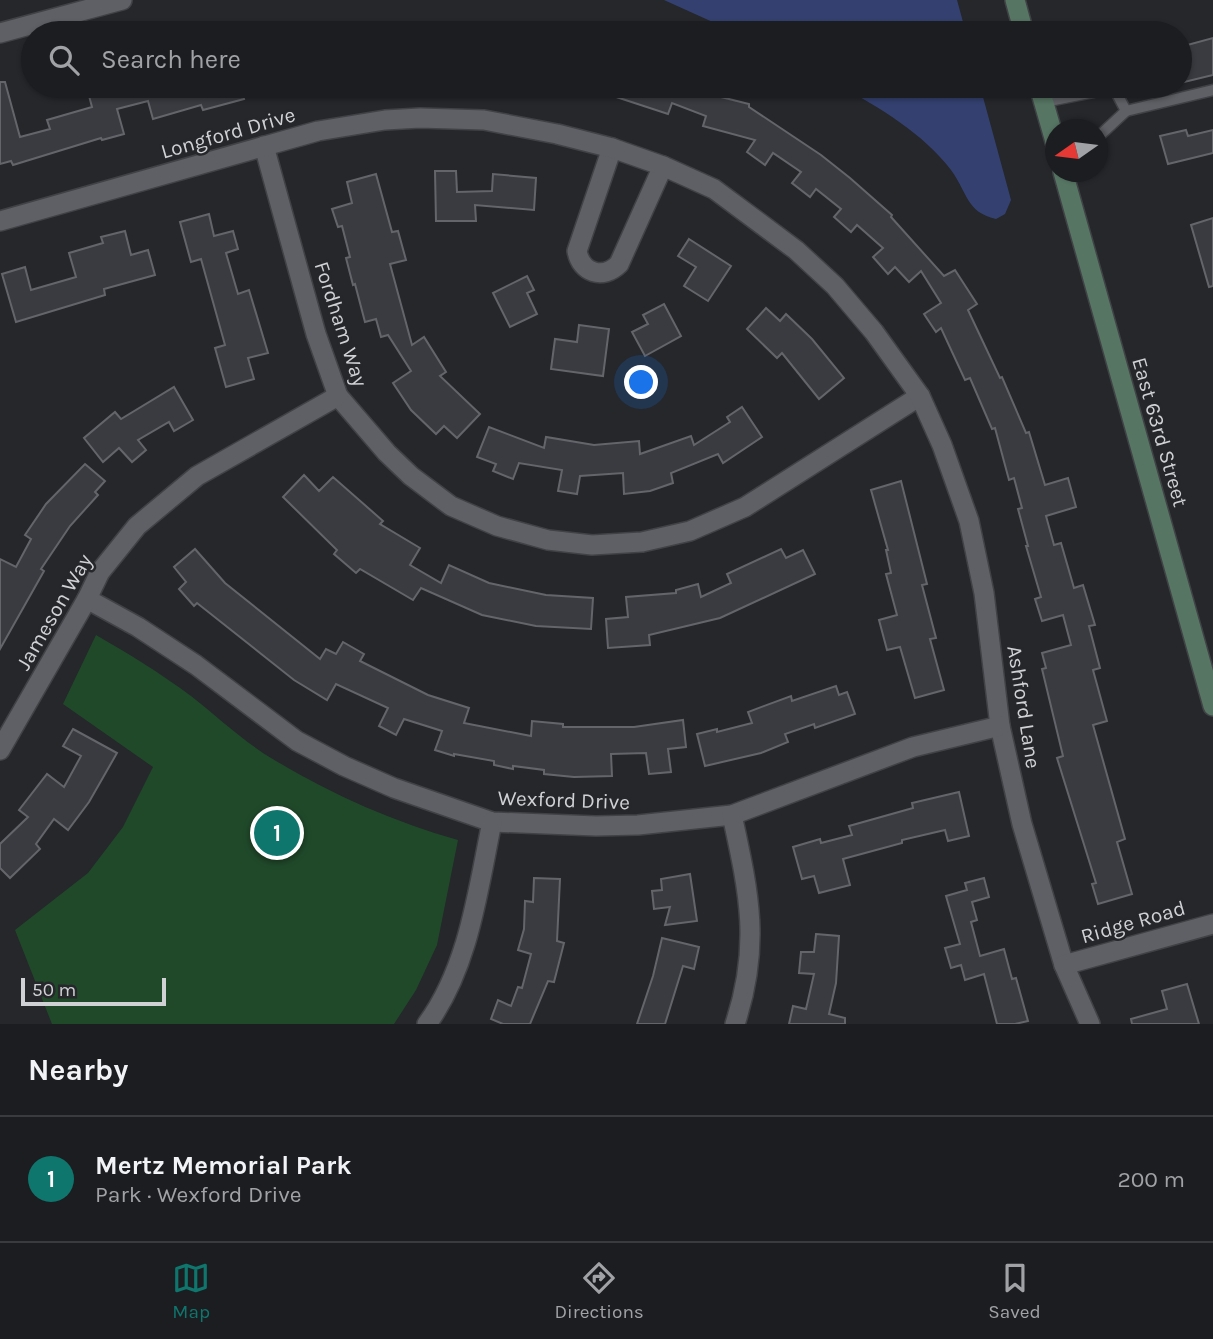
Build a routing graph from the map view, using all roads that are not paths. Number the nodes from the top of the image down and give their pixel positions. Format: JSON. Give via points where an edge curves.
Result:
{"nodes":[{"id":1,"x":122,"y":0,"type":"edge"},
{"id":2,"x":1015,"y":0,"type":"edge"},
{"id":3,"x":44,"y":21,"type":"edge"},
{"id":4,"x":1021,"y":21,"type":"edge"},
{"id":5,"x":21,"y":27,"type":"edge"},
{"id":6,"x":0,"y":33,"type":"edge"},
{"id":7,"x":1213,"y":90,"type":"edge"},
{"id":8,"x":1192,"y":95,"type":"edge"},
{"id":9,"x":1042,"y":98,"type":"edge"},
{"id":10,"x":1119,"y":98,"type":"edge"},
{"id":11,"x":1180,"y":98,"type":"edge"},
{"id":12,"x":1126,"y":111,"type":"junction"},
{"id":13,"x":1048,"y":119,"type":"edge"},
{"id":14,"x":1108,"y":127,"type":"edge"},
{"id":15,"x":264,"y":146,"type":"junction"},
{"id":16,"x":612,"y":148,"type":"junction"},
{"id":17,"x":663,"y":166,"type":"junction"},
{"id":18,"x":1066,"y":182,"type":"edge"},
{"id":19,"x":0,"y":221,"type":"edge"},
{"id":20,"x":338,"y":396,"type":"junction"},
{"id":21,"x":920,"y":396,"type":"junction"},
{"id":22,"x":87,"y":599,"type":"junction"},
{"id":23,"x":1213,"y":706,"type":"edge"},
{"id":24,"x":1000,"y":726,"type":"junction"},
{"id":25,"x":0,"y":750,"type":"edge"},
{"id":26,"x":732,"y":815,"type":"junction"},
{"id":27,"x":492,"y":822,"type":"junction"},
{"id":28,"x":1213,"y":924,"type":"edge"},
{"id":29,"x":1064,"y":965,"type":"junction"},
{"id":30,"x":427,"y":1024,"type":"edge"},
{"id":31,"x":735,"y":1024,"type":"edge"},
{"id":32,"x":1090,"y":1024,"type":"edge"}],
"edges":[{"from":1,"to":3,"type":"street"},
{"from":2,"to":4,"type":"main road"},
{"from":5,"to":6,"type":"street"},
{"from":7,"to":8,"type":"lane"},
{"from":9,"to":13,"type":"main road"},
{"from":10,"to":12,"type":"lane"},
{"from":11,"to":12,"type":"lane"},
{"from":12,"to":14,"type":"lane"},
{"from":15,"to":16,"type":"street","name":"Longford Drive","via":[[349,125],[454,118],[484,120]]},
{"from":15,"to":19,"type":"street","name":"Longford Drive"},
{"from":15,"to":20,"type":"street","name":"Fordham Way"},
{"from":16,"to":17,"type":"street","name":"Longford Drive"},
{"from":16,"to":17,"type":"street","via":[[577,251],[582,264],[593,273],[607,272],[619,264]]},
{"from":17,"to":21,"type":"street","name":"Longford Drive","via":[[714,189],[796,250],[859,313]]},
{"from":18,"to":23,"type":"main road","name":"East 63rd Street"},
{"from":20,"to":21,"type":"street","name":"Fordham Way","via":[[387,453],[451,506],[526,535],[592,545],[642,542],[711,523],[745,507]]},
{"from":20,"to":22,"type":"street","name":"Jameson Way","via":[[175,493],[122,544],[100,572]]},
{"from":21,"to":24,"type":"street","name":"Ashford Lane","via":[[969,521],[984,593]]},
{"from":22,"to":25,"type":"street","name":"Jameson Way"},
{"from":22,"to":27,"type":"street","name":"Wexford Drive","via":[[196,665],[297,741],[394,788]]},
{"from":24,"to":26,"type":"street","name":"Wexford Drive","via":[[913,747]]},
{"from":24,"to":29,"type":"street","name":"Ashford Lane"},
{"from":26,"to":27,"type":"street","name":"Wexford Drive","via":[[607,826]]},
{"from":26,"to":31,"type":"street","via":[[750,903],[751,936]]},
{"from":27,"to":30,"type":"street","via":[[458,964]]},
{"from":28,"to":29,"type":"street","name":"Ridge Road"},
{"from":29,"to":32,"type":"street","name":"Ashford Lane"}]}
